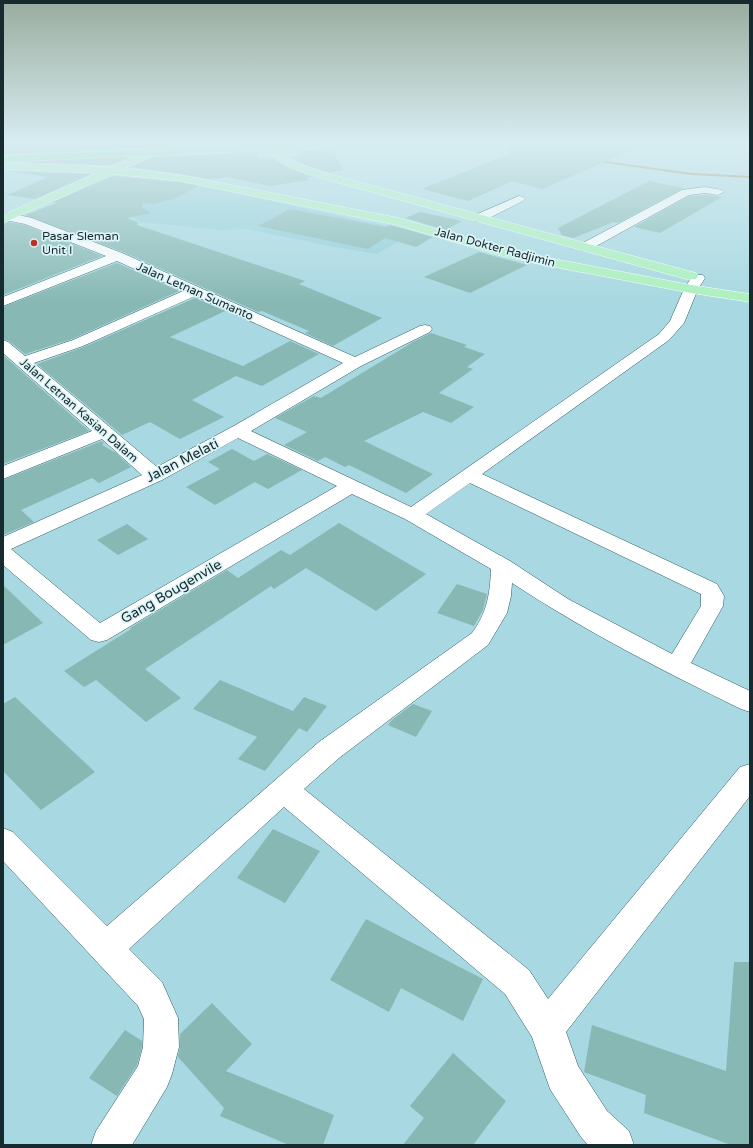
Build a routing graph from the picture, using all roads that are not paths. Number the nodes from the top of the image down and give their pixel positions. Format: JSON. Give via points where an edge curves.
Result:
{"nodes":[{"id":1,"x":57,"y":196,"type":"edge"},
{"id":2,"x":268,"y":196,"type":"edge"},
{"id":3,"x":398,"y":196,"type":"edge"},
{"id":4,"x":679,"y":196,"type":"edge"},
{"id":5,"x":519,"y":199,"type":"dead end"},
{"id":6,"x":6,"y":218,"type":"edge"},
{"id":7,"x":479,"y":218,"type":"junction"},
{"id":8,"x":585,"y":247,"type":"junction"},
{"id":9,"x":117,"y":256,"type":"junction"},
{"id":10,"x":694,"y":284,"type":"junction"},
{"id":11,"x":195,"y":291,"type":"junction"},
{"id":12,"x":750,"y":291,"type":"edge"},
{"id":13,"x":750,"y":298,"type":"edge"},
{"id":14,"x":3,"y":302,"type":"edge"},
{"id":15,"x":425,"y":329,"type":"dead end"},
{"id":16,"x":11,"y":355,"type":"edge"},
{"id":17,"x":355,"y":363,"type":"junction"},
{"id":18,"x":238,"y":431,"type":"junction"},
{"id":19,"x":104,"y":432,"type":"junction"},
{"id":20,"x":3,"y":473,"type":"edge"},
{"id":21,"x":469,"y":475,"type":"junction"},
{"id":22,"x":155,"y":476,"type":"junction"},
{"id":23,"x":351,"y":486,"type":"junction"},
{"id":24,"x":412,"y":515,"type":"junction"},
{"id":25,"x":3,"y":545,"type":"edge"},
{"id":26,"x":3,"y":554,"type":"edge"},
{"id":27,"x":502,"y":566,"type":"junction"},
{"id":28,"x":677,"y":667,"type":"junction"},
{"id":29,"x":750,"y":702,"type":"edge"},
{"id":30,"x":750,"y":775,"type":"edge"},
{"id":31,"x":284,"y":790,"type":"junction"},
{"id":32,"x":3,"y":841,"type":"edge"},
{"id":33,"x":106,"y":948,"type":"junction"},
{"id":34,"x":547,"y":1028,"type":"junction"},
{"id":35,"x":110,"y":1145,"type":"edge"},
{"id":36,"x":615,"y":1145,"type":"edge"}],
"edges":[{"from":1,"to":6,"type":"main road"},
{"from":2,"to":10,"type":"main road","name":"Jalan Dokter Radjimin","via":[[385,219],[525,257]]},
{"from":3,"to":7,"type":"main road","name":"Jalan Dokter Radjimin"},
{"from":4,"to":8,"type":"street"},
{"from":5,"to":7,"type":"street"},
{"from":6,"to":9,"type":"street","name":"Jalan Letnan Sumanto","via":[[28,221]]},
{"from":7,"to":8,"type":"main road","name":"Jalan Dokter Radjimin"},
{"from":8,"to":10,"type":"main road","name":"Jalan Dokter Radjimin"},
{"from":9,"to":11,"type":"street","name":"Jalan Letnan Sumanto"},
{"from":9,"to":14,"type":"street"},
{"from":10,"to":12,"type":"main road","name":"Jalan Dokter Radjimin"},
{"from":10,"to":13,"type":"main road","name":"Jalan Dokter Radjimin"},
{"from":10,"to":21,"type":"street","via":[[677,323],[664,337]]},
{"from":11,"to":16,"type":"street","via":[[78,343]]},
{"from":11,"to":17,"type":"street","name":"Jalan Letnan Sumanto"},
{"from":15,"to":17,"type":"street","name":"Jalan Melati"},
{"from":16,"to":19,"type":"street","name":"Jalan Letnan Kasian Dalam"},
{"from":17,"to":18,"type":"street","name":"Jalan Melati"},
{"from":18,"to":22,"type":"street","name":"Jalan Melati"},
{"from":18,"to":23,"type":"street"},
{"from":19,"to":20,"type":"street"},
{"from":19,"to":22,"type":"street","name":"Jalan Letnan Kasian Dalam"},
{"from":21,"to":24,"type":"street"},
{"from":21,"to":28,"type":"street","via":[[709,589],[714,596],[712,606]]},
{"from":22,"to":25,"type":"street","name":"Jalan Melati"},
{"from":23,"to":24,"type":"street"},
{"from":23,"to":26,"type":"street","name":"Gang Bougenvile","via":[[99,634]]},
{"from":24,"to":27,"type":"street"},
{"from":27,"to":28,"type":"street","via":[[560,604]]},
{"from":27,"to":31,"type":"street","via":[[498,608],[492,624],[480,639],[329,750]]},
{"from":28,"to":29,"type":"street"},
{"from":30,"to":34,"type":"street"},
{"from":31,"to":33,"type":"street"},
{"from":31,"to":34,"type":"street","via":[[517,982]]},
{"from":32,"to":33,"type":"street"},
{"from":33,"to":35,"type":"street","via":[[150,994],[161,1018],[161,1047],[154,1074]]},
{"from":34,"to":36,"type":"street","via":[[563,1076],[594,1124]]}]}
